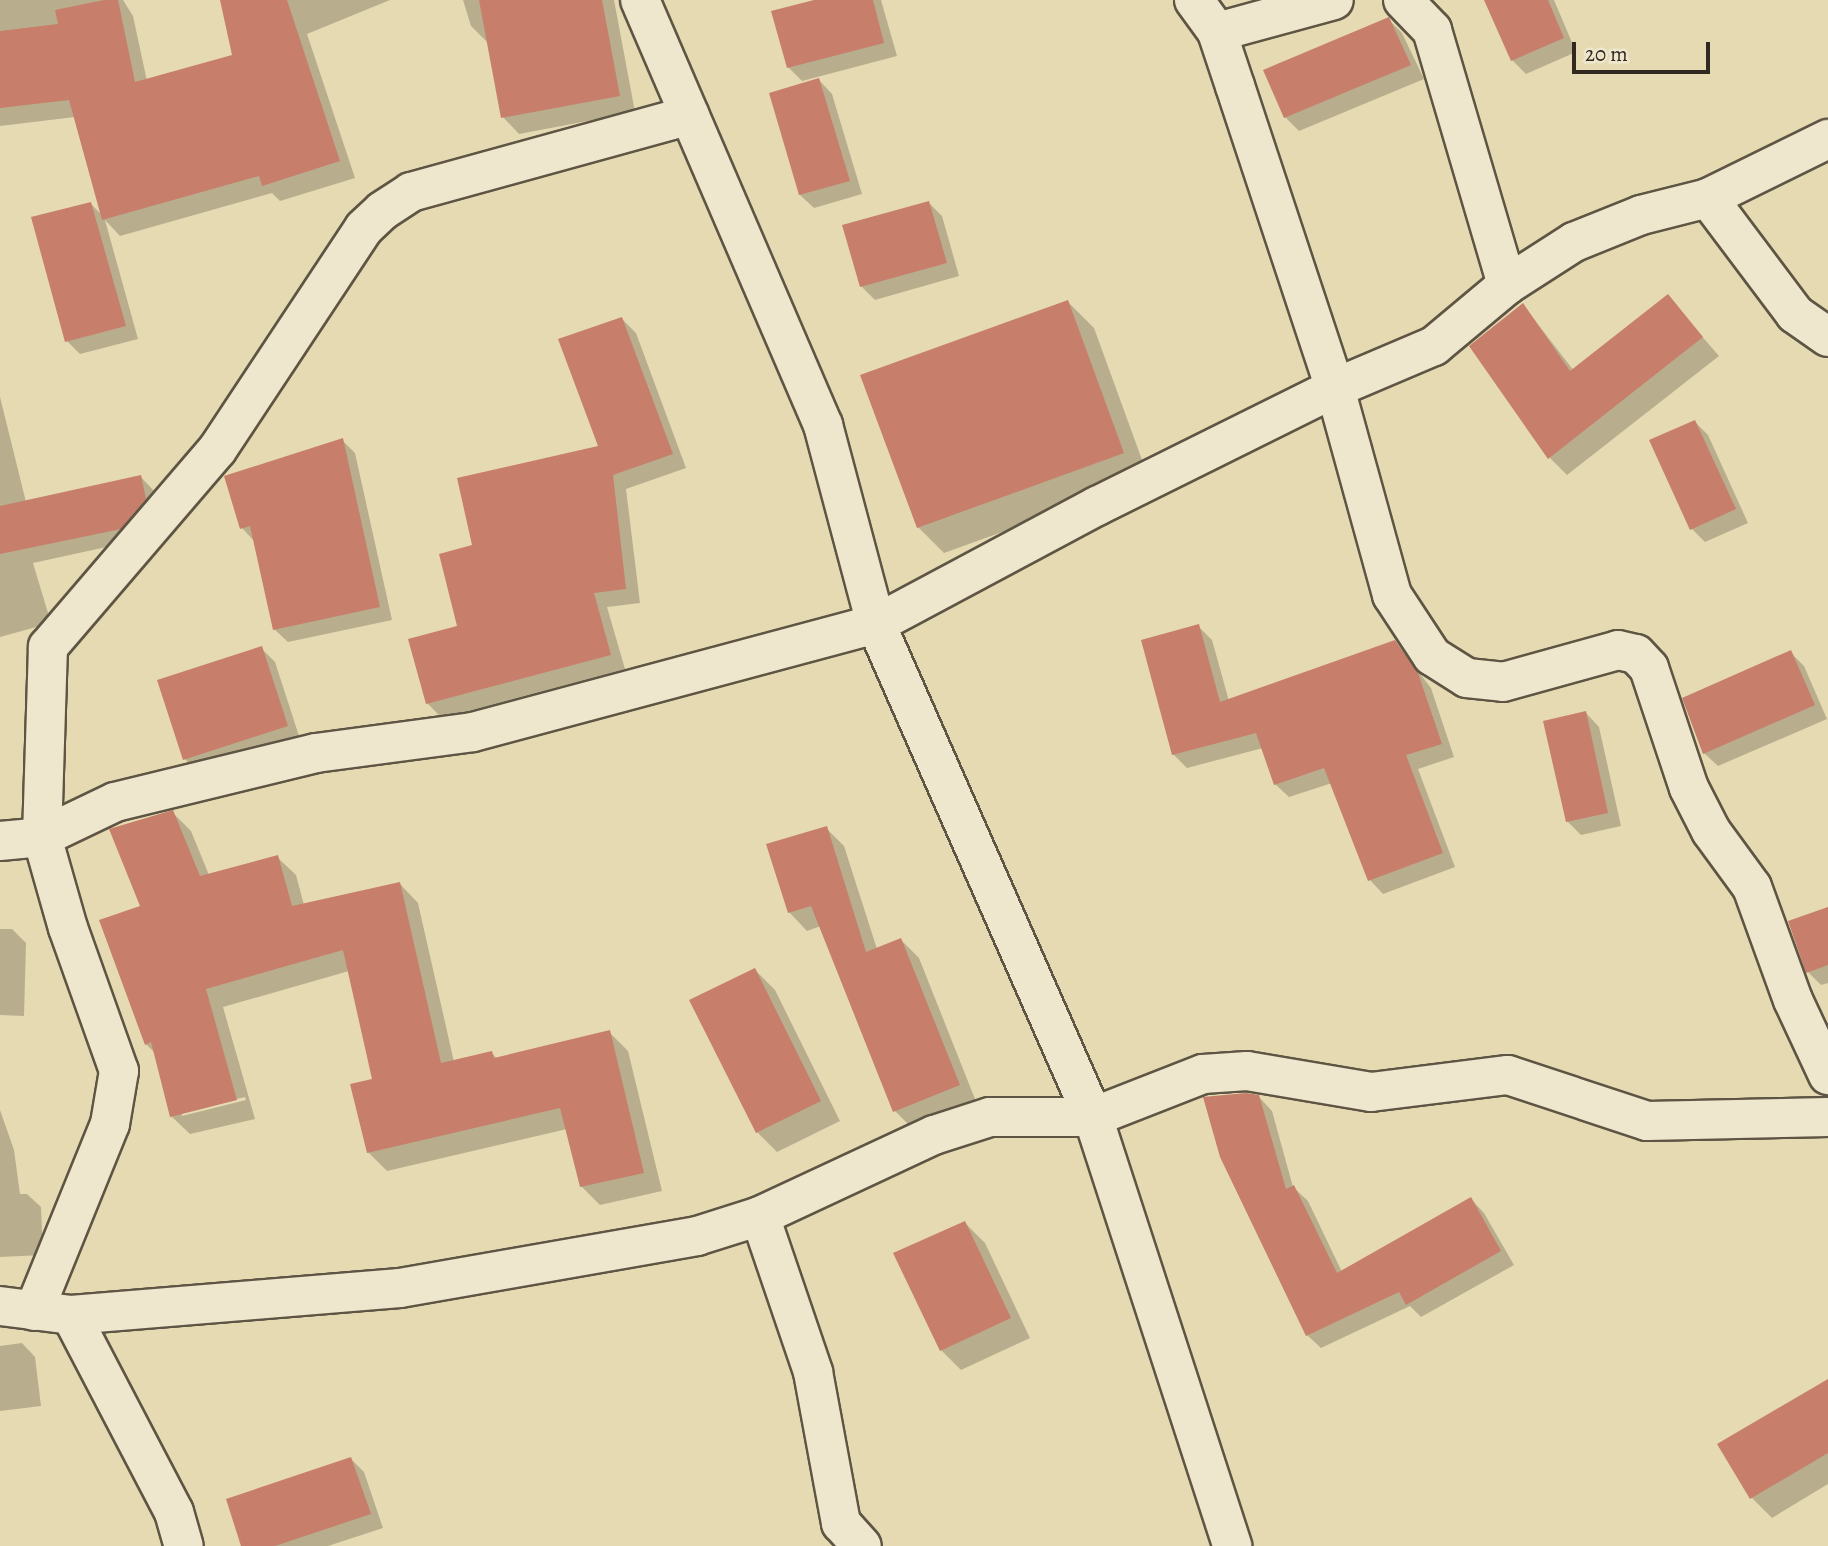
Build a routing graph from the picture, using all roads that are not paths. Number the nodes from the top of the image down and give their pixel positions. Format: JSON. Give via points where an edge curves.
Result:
{"nodes":[{"id":1,"x":640,"y":0,"type":"edge"},
{"id":2,"x":1194,"y":0,"type":"edge"},
{"id":3,"x":1334,"y":0,"type":"edge"},
{"id":4,"x":1403,"y":0,"type":"edge"},
{"id":5,"x":1217,"y":32,"type":"junction"},
{"id":6,"x":690,"y":115,"type":"junction"},
{"id":7,"x":1828,"y":139,"type":"edge"},
{"id":8,"x":1708,"y":198,"type":"junction"},
{"id":9,"x":1507,"y":285,"type":"junction"},
{"id":10,"x":1828,"y":337,"type":"edge"},
{"id":11,"x":1335,"y":388,"type":"junction"},
{"id":12,"x":876,"y":624,"type":"junction"},
{"id":13,"x":42,"y":837,"type":"junction"},
{"id":14,"x":0,"y":841,"type":"edge"},
{"id":15,"x":1828,"y":1075,"type":"edge"},
{"id":16,"x":1093,"y":1117,"type":"junction"},
{"id":17,"x":1828,"y":1117,"type":"edge"},
{"id":18,"x":760,"y":1216,"type":"junction"},
{"id":19,"x":17,"y":1308,"type":"edge"},
{"id":20,"x":71,"y":1315,"type":"junction"},
{"id":21,"x":184,"y":1546,"type":"edge"},
{"id":22,"x":862,"y":1546,"type":"edge"},
{"id":23,"x":1232,"y":1546,"type":"edge"}],
"edges":[{"from":1,"to":6,"type":"street"},
{"from":2,"to":5,"type":"street"},
{"from":3,"to":5,"type":"street"},
{"from":4,"to":9,"type":"street","via":[[1432,30]]},
{"from":5,"to":11,"type":"street"},
{"from":6,"to":12,"type":"street","via":[[823,425]]},
{"from":6,"to":13,"type":"street","via":[[411,192],[364,228],[216,450],[48,647]]},
{"from":7,"to":8,"type":"street"},
{"from":8,"to":9,"type":"street","via":[[1641,215],[1574,242]]},
{"from":8,"to":10,"type":"street","via":[[1795,314]]},
{"from":9,"to":11,"type":"street","via":[[1434,346]]},
{"from":11,"to":12,"type":"street","via":[[1097,506]]},
{"from":11,"to":15,"type":"street","via":[[1392,595],[1432,656],[1467,678],[1503,682],[1618,650],[1636,654],[1649,668],[1689,788],[1711,831],[1752,887],[1793,1000]]},
{"from":12,"to":13,"type":"street","via":[[473,732],[316,753],[115,802]]},
{"from":12,"to":16,"type":"street"},
{"from":13,"to":14,"type":"street"},
{"from":13,"to":19,"type":"street","via":[[118,1071],[110,1124]]},
{"from":16,"to":17,"type":"street","via":[[1203,1074],[1247,1071],[1371,1092],[1508,1075],[1647,1121]]},
{"from":16,"to":18,"type":"street","via":[[990,1117],[934,1135]]},
{"from":16,"to":23,"type":"street"},
{"from":18,"to":20,"type":"street","via":[[697,1236],[400,1288]]},
{"from":18,"to":22,"type":"street","via":[[813,1372],[841,1522]]},
{"from":19,"to":20,"type":"street"},
{"from":20,"to":21,"type":"street","via":[[174,1511]]}]}
